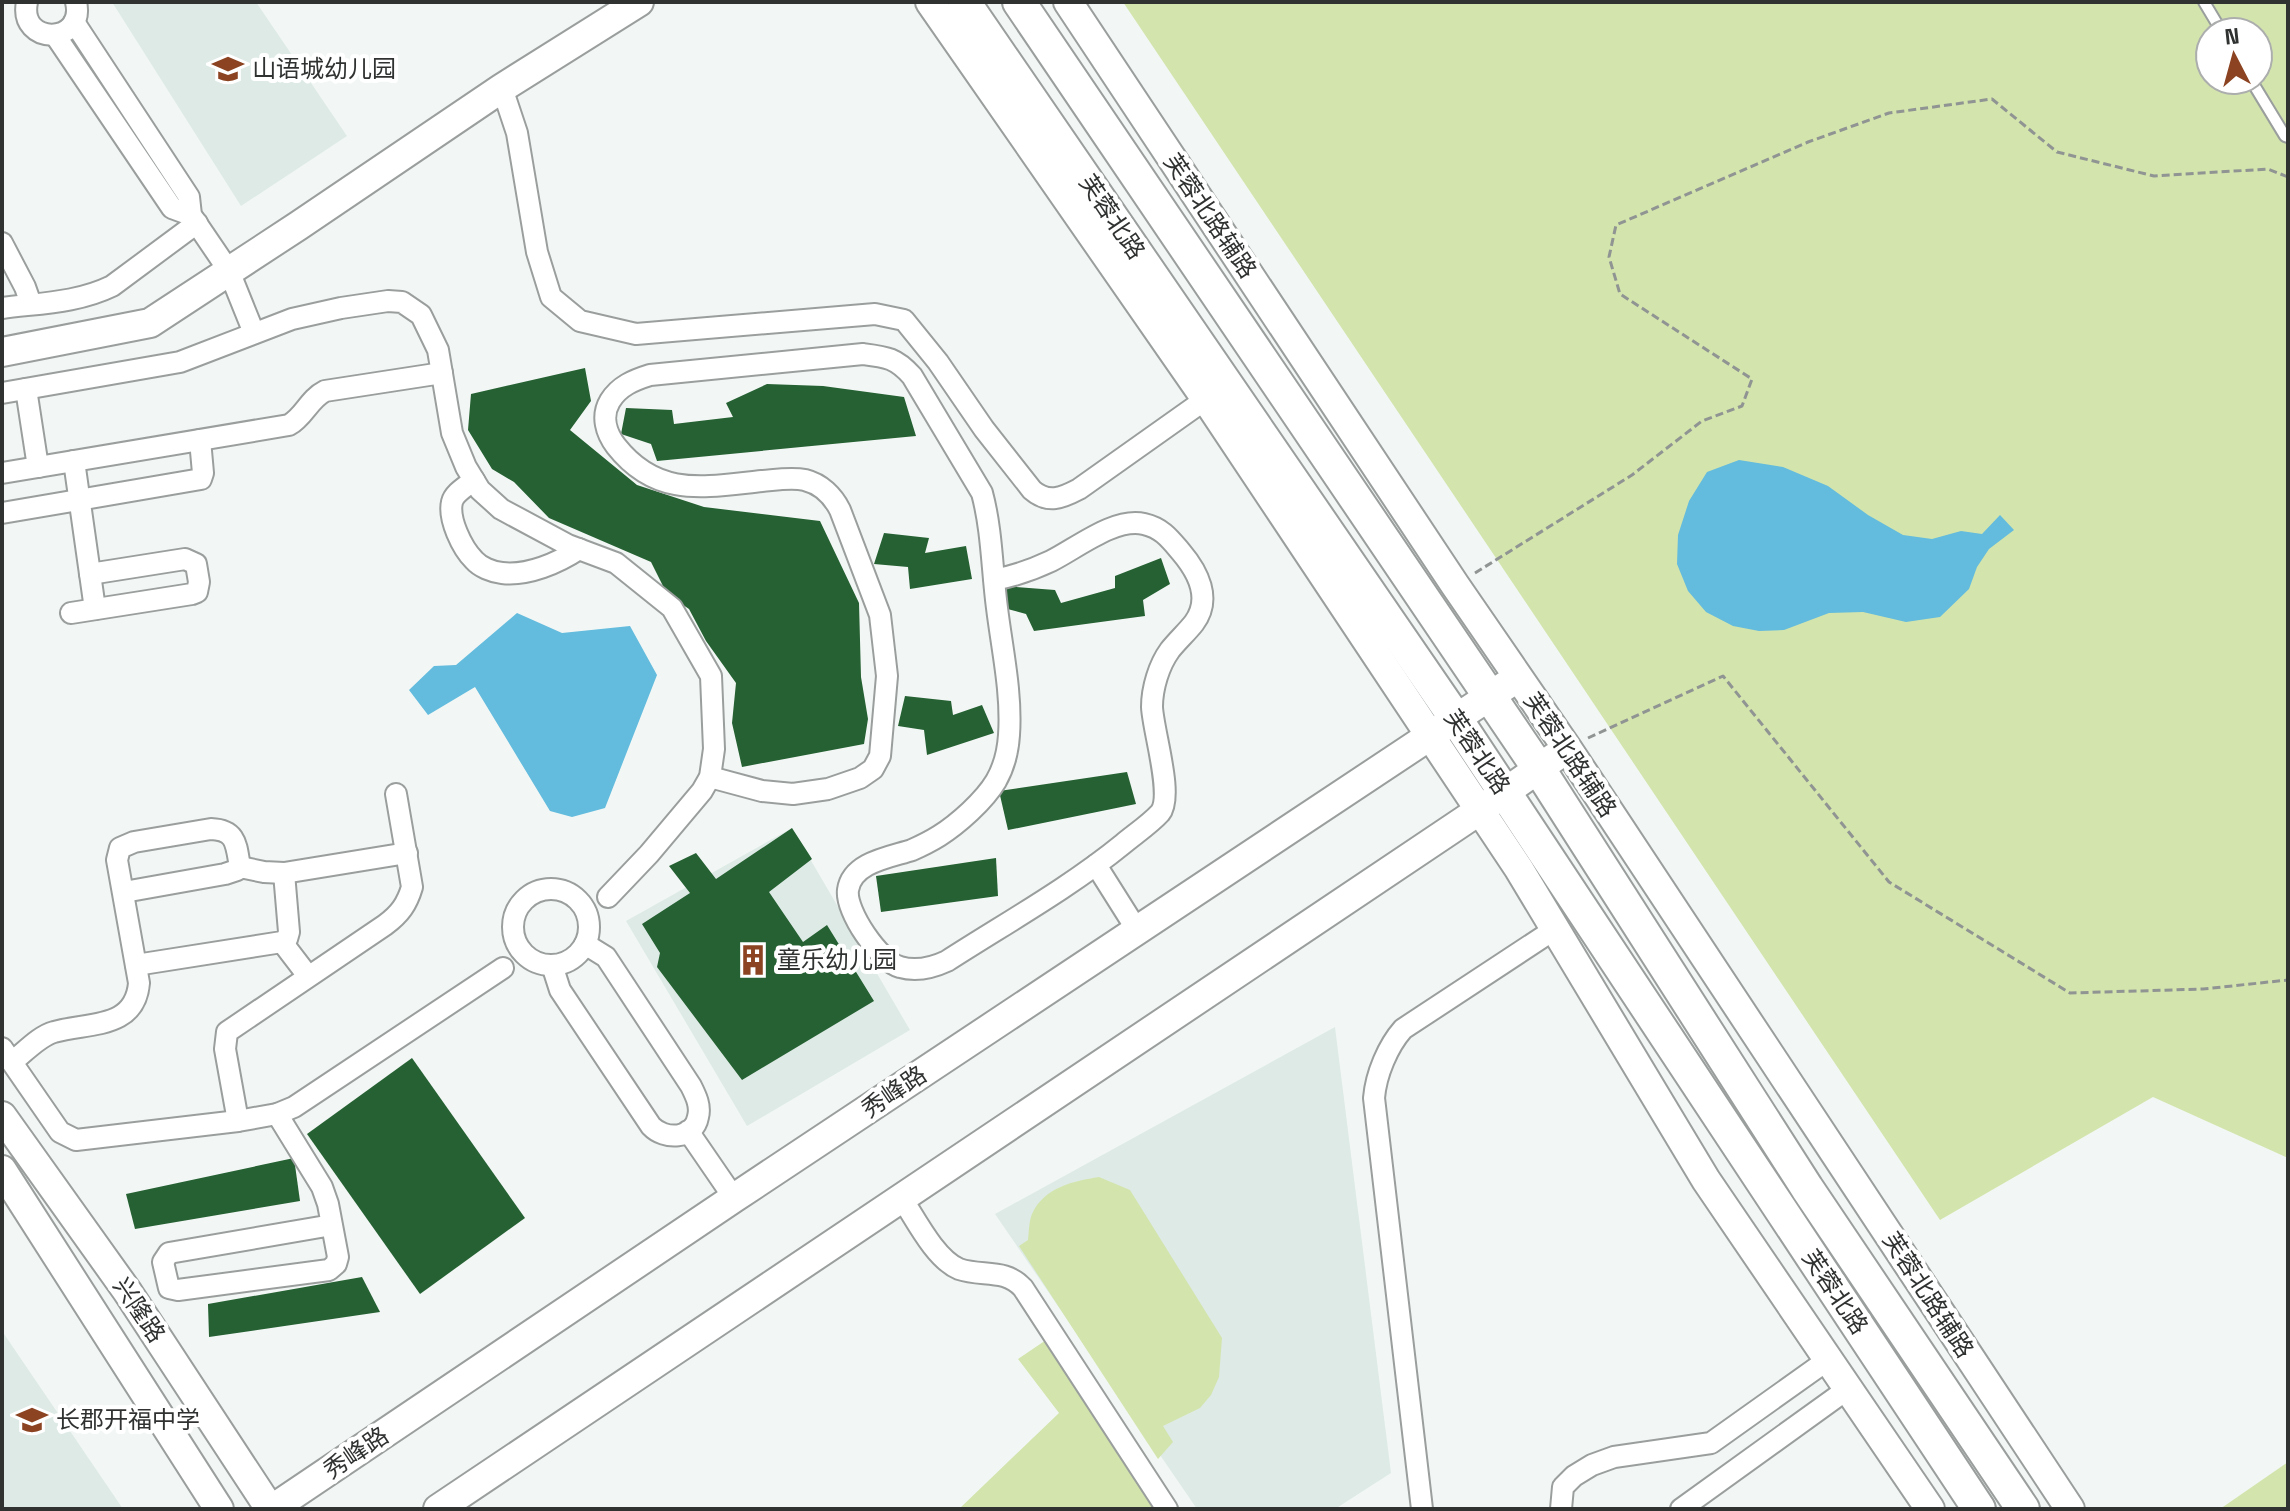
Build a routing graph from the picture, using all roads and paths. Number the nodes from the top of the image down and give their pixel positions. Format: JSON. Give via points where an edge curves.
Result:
{"nodes":[{"id":1,"x":27,"y":2,"type":"edge"},
{"id":2,"x":639,"y":2,"type":"edge"},
{"id":3,"x":930,"y":2,"type":"edge"},
{"id":4,"x":964,"y":2,"type":"edge"},
{"id":5,"x":1019,"y":2,"type":"edge"},
{"id":6,"x":1068,"y":2,"type":"edge"},
{"id":7,"x":75,"y":12,"type":"edge"},
{"id":8,"x":55,"y":35,"type":"junction"},
{"id":9,"x":502,"y":88,"type":"junction"},
{"id":10,"x":2261,"y":96,"type":"edge"},
{"id":11,"x":2288,"y":137,"type":"edge"},
{"id":12,"x":2288,"y":177,"type":"edge"},
{"id":13,"x":194,"y":219,"type":"junction"},
{"id":14,"x":2,"y":243,"type":"edge"},
{"id":15,"x":229,"y":271,"type":"junction"},
{"id":16,"x":31,"y":304,"type":"junction"},
{"id":17,"x":2,"y":308,"type":"edge"},
{"id":18,"x":254,"y":333,"type":"junction"},
{"id":19,"x":2,"y":352,"type":"edge"},
{"id":20,"x":442,"y":373,"type":"junction"},
{"id":21,"x":26,"y":389,"type":"junction"},
{"id":22,"x":2,"y":393,"type":"edge"},
{"id":23,"x":1206,"y":399,"type":"junction"},
{"id":24,"x":200,"y":440,"type":"junction"},
{"id":25,"x":74,"y":461,"type":"junction"},
{"id":26,"x":38,"y":467,"type":"junction"},
{"id":27,"x":2,"y":473,"type":"edge"},
{"id":28,"x":474,"y":480,"type":"junction"},
{"id":29,"x":80,"y":500,"type":"junction"},
{"id":30,"x":2,"y":513,"type":"edge"},
{"id":31,"x":579,"y":549,"type":"junction"},
{"id":32,"x":90,"y":574,"type":"junction"},
{"id":33,"x":994,"y":580,"type":"junction"},
{"id":34,"x":1455,"y":585,"type":"junction"},
{"id":35,"x":95,"y":609,"type":"junction"},
{"id":36,"x":71,"y":613,"type":"dead end"},
{"id":37,"x":1518,"y":677,"type":"junction"},
{"id":38,"x":1490,"y":697,"type":"junction"},
{"id":39,"x":1444,"y":728,"type":"junction"},
{"id":40,"x":1567,"y":748,"type":"junction"},
{"id":41,"x":1539,"y":769,"type":"junction"},
{"id":42,"x":710,"y":777,"type":"junction"},
{"id":43,"x":396,"y":794,"type":"dead end"},
{"id":44,"x":1492,"y":801,"type":"junction"},
{"id":45,"x":407,"y":853,"type":"junction"},
{"id":46,"x":1096,"y":865,"type":"junction"},
{"id":47,"x":240,"y":867,"type":"junction"},
{"id":48,"x":284,"y":873,"type":"junction"},
{"id":49,"x":124,"y":892,"type":"junction"},
{"id":50,"x":584,"y":911,"type":"junction"},
{"id":51,"x":1555,"y":929,"type":"junction"},
{"id":52,"x":1137,"y":930,"type":"junction"},
{"id":53,"x":282,"y":942,"type":"junction"},
{"id":54,"x":516,"y":943,"type":"junction"},
{"id":55,"x":585,"y":944,"type":"junction"},
{"id":56,"x":543,"y":963,"type":"junction"},
{"id":57,"x":136,"y":965,"type":"junction"},
{"id":58,"x":503,"y":968,"type":"junction"},
{"id":59,"x":308,"y":976,"type":"junction"},
{"id":60,"x":2288,"y":980,"type":"edge"},
{"id":61,"x":7,"y":1055,"type":"edge"},
{"id":62,"x":277,"y":1114,"type":"junction"},
{"id":63,"x":2,"y":1116,"type":"edge"},
{"id":64,"x":238,"y":1121,"type":"junction"},
{"id":65,"x":688,"y":1131,"type":"junction"},
{"id":66,"x":2,"y":1170,"type":"edge"},
{"id":67,"x":901,"y":1197,"type":"junction"},
{"id":68,"x":734,"y":1198,"type":"junction"},
{"id":69,"x":332,"y":1225,"type":"junction"},
{"id":70,"x":1829,"y":1359,"type":"junction"},
{"id":71,"x":1849,"y":1388,"type":"junction"},
{"id":72,"x":219,"y":1509,"type":"edge"},
{"id":73,"x":271,"y":1509,"type":"edge"},
{"id":74,"x":438,"y":1509,"type":"edge"},
{"id":75,"x":1167,"y":1509,"type":"edge"},
{"id":76,"x":1422,"y":1509,"type":"edge"},
{"id":77,"x":1561,"y":1509,"type":"edge"},
{"id":78,"x":1681,"y":1509,"type":"edge"},
{"id":79,"x":1930,"y":1509,"type":"edge"},
{"id":80,"x":1979,"y":1509,"type":"edge"},
{"id":81,"x":2023,"y":1509,"type":"edge"},
{"id":82,"x":2070,"y":1509,"type":"edge"}],
"edges":[{"from":1,"to":8,"type":"street","via":[[30,23],[43,34]]},
{"from":2,"to":9,"type":"main road"},
{"from":3,"to":23,"type":"main road"},
{"from":4,"to":39,"type":"main road","name":"芙蓉北路"},
{"from":5,"to":38,"type":"main road","name":"芙蓉北路"},
{"from":6,"to":34,"type":"main road","name":"芙蓉北路辅路"},
{"from":7,"to":8,"type":"street","via":[[67,30]]},
{"from":7,"to":13,"type":"street","via":[[189,197]]},
{"from":8,"to":13,"type":"street","via":[[172,208]]},
{"from":9,"to":15,"type":"main road"},
{"from":9,"to":23,"type":"street","via":[[517,133],[537,252],[551,297],[580,321],[636,334],[875,314],[904,320],[1032,490],[1051,499],[1079,489]]},
{"from":10,"to":11,"type":"lane"},
{"from":12,"to":34,"type":"path","via":[[2268,169],[2154,176],[2057,152],[1992,99],[1889,113],[1616,225],[1609,257],[1620,294],[1752,379],[1742,406],[1702,421],[1632,475]]},
{"from":13,"to":15,"type":"street"},
{"from":13,"to":16,"type":"street","via":[[112,286]]},
{"from":14,"to":16,"type":"street"},
{"from":15,"to":18,"type":"street"},
{"from":15,"to":19,"type":"main road","via":[[150,323]]},
{"from":16,"to":17,"type":"street"},
{"from":18,"to":20,"type":"street","via":[[341,308],[402,302],[421,315],[438,350]]},
{"from":18,"to":21,"type":"street","via":[[180,362]]},
{"from":20,"to":24,"type":"street","via":[[325,391],[289,425]]},
{"from":20,"to":28,"type":"street","via":[[452,433]]},
{"from":21,"to":22,"type":"street"},
{"from":21,"to":26,"type":"street"},
{"from":23,"to":39,"type":"main road"},
{"from":24,"to":25,"type":"street"},
{"from":24,"to":29,"type":"street","via":[[201,479]]},
{"from":25,"to":26,"type":"street"},
{"from":25,"to":29,"type":"street"},
{"from":26,"to":27,"type":"street"},
{"from":28,"to":31,"type":"street","via":[[501,509]]},
{"from":28,"to":31,"type":"street","via":[[454,497],[454,524],[474,560],[486,569],[528,571]]},
{"from":29,"to":30,"type":"street"},
{"from":29,"to":32,"type":"street"},
{"from":31,"to":42,"type":"street","via":[[616,563],[672,608],[688,635],[711,676]]},
{"from":32,"to":35,"type":"street"},
{"from":32,"to":35,"type":"street","via":[[185,559],[198,568],[197,592]]},
{"from":33,"to":42,"type":"street","via":[[982,493],[900,363],[863,354],[632,380],[616,392],[605,414],[606,431],[634,467],[679,486],[790,478],[820,487],[840,510],[880,615],[887,676],[880,756],[873,769],[828,789],[793,794]]},
{"from":33,"to":46,"type":"street","via":[[1050,561],[1129,522],[1164,531],[1201,586],[1204,598],[1197,620],[1168,652],[1156,678],[1152,704],[1166,790],[1164,808]]},
{"from":33,"to":46,"type":"street","via":[[1009,708],[1006,759],[995,783],[965,816],[940,835],[870,864],[853,877],[850,908],[889,960],[899,967],[930,969]]},
{"from":34,"to":37,"type":"main road","name":"芙蓉北路辅路"},
{"from":35,"to":36,"type":"street"},
{"from":37,"to":38,"type":"main road","name":"秀峰路"},
{"from":37,"to":40,"type":"main road","name":"芙蓉北路辅路"},
{"from":38,"to":39,"type":"main road","name":"秀峰路"},
{"from":38,"to":41,"type":"main road","name":"芙蓉北路"},
{"from":39,"to":44,"type":"main road","name":"芙蓉北路"},
{"from":39,"to":52,"type":"main road","name":"秀峰路"},
{"from":40,"to":41,"type":"main road"},
{"from":40,"to":60,"type":"path","via":[[1723,676],[1889,882],[2070,993]]},
{"from":40,"to":82,"type":"main road","name":"芙蓉北路辅路"},
{"from":41,"to":44,"type":"main road"},
{"from":41,"to":81,"type":"main road","name":"芙蓉北路","via":[[1807,1188]]},
{"from":42,"to":50,"type":"street","via":[[658,844],[608,897]]},
{"from":43,"to":45,"type":"street"},
{"from":44,"to":51,"type":"main road"},
{"from":44,"to":67,"type":"main road"},
{"from":44,"to":80,"type":"main road","name":"芙蓉北路"},
{"from":45,"to":48,"type":"street"},
{"from":45,"to":59,"type":"street","via":[[412,887],[400,914]]},
{"from":46,"to":52,"type":"street"},
{"from":47,"to":48,"type":"street"},
{"from":47,"to":49,"type":"street"},
{"from":47,"to":49,"type":"street","via":[[232,837],[220,829],[134,842],[117,854]]},
{"from":48,"to":53,"type":"street","via":[[289,932]]},
{"from":49,"to":57,"type":"street"},
{"from":50,"to":54,"type":"street","via":[[570,893],[543,889],[530,894],[514,916]]},
{"from":50,"to":55,"type":"street"},
{"from":51,"to":70,"type":"main road","via":[[1706,1180]]},
{"from":51,"to":76,"type":"street","via":[[1403,1029],[1375,1084]]},
{"from":52,"to":68,"type":"main road","name":"秀峰路"},
{"from":53,"to":57,"type":"street"},
{"from":53,"to":59,"type":"street"},
{"from":54,"to":56,"type":"street","via":[[524,954]]},
{"from":54,"to":58,"type":"street"},
{"from":55,"to":56,"type":"street","via":[[569,961]]},
{"from":55,"to":65,"type":"street","via":[[606,957],[691,1086],[699,1112]]},
{"from":56,"to":58,"type":"street"},
{"from":56,"to":65,"type":"street","via":[[657,1133],[665,1137]]},
{"from":57,"to":61,"type":"street","via":[[138,994],[121,1017],[52,1032]]},
{"from":58,"to":62,"type":"street"},
{"from":59,"to":64,"type":"street","via":[[227,1032],[225,1049]]},
{"from":61,"to":64,"type":"street","via":[[60,1132],[76,1140]]},
{"from":62,"to":64,"type":"street"},
{"from":62,"to":69,"type":"street","via":[[322,1187]]},
{"from":63,"to":73,"type":"main road","name":"兴隆路","via":[[127,1291]]},
{"from":65,"to":68,"type":"street"},
{"from":66,"to":72,"type":"main road","name":"兴隆路"},
{"from":67,"to":74,"type":"main road"},
{"from":67,"to":75,"type":"street","via":[[948,1262],[1005,1275],[1023,1288]]},
{"from":68,"to":73,"type":"main road","name":"秀峰路"},
{"from":69,"to":69,"type":"street","via":[[338,1257],[329,1270],[178,1290],[167,1284],[163,1262],[169,1253]]},
{"from":70,"to":71,"type":"main road"},
{"from":70,"to":77,"type":"street","via":[[1711,1443],[1592,1465],[1563,1487]]},
{"from":71,"to":78,"type":"street"},
{"from":71,"to":79,"type":"main road"}]}
